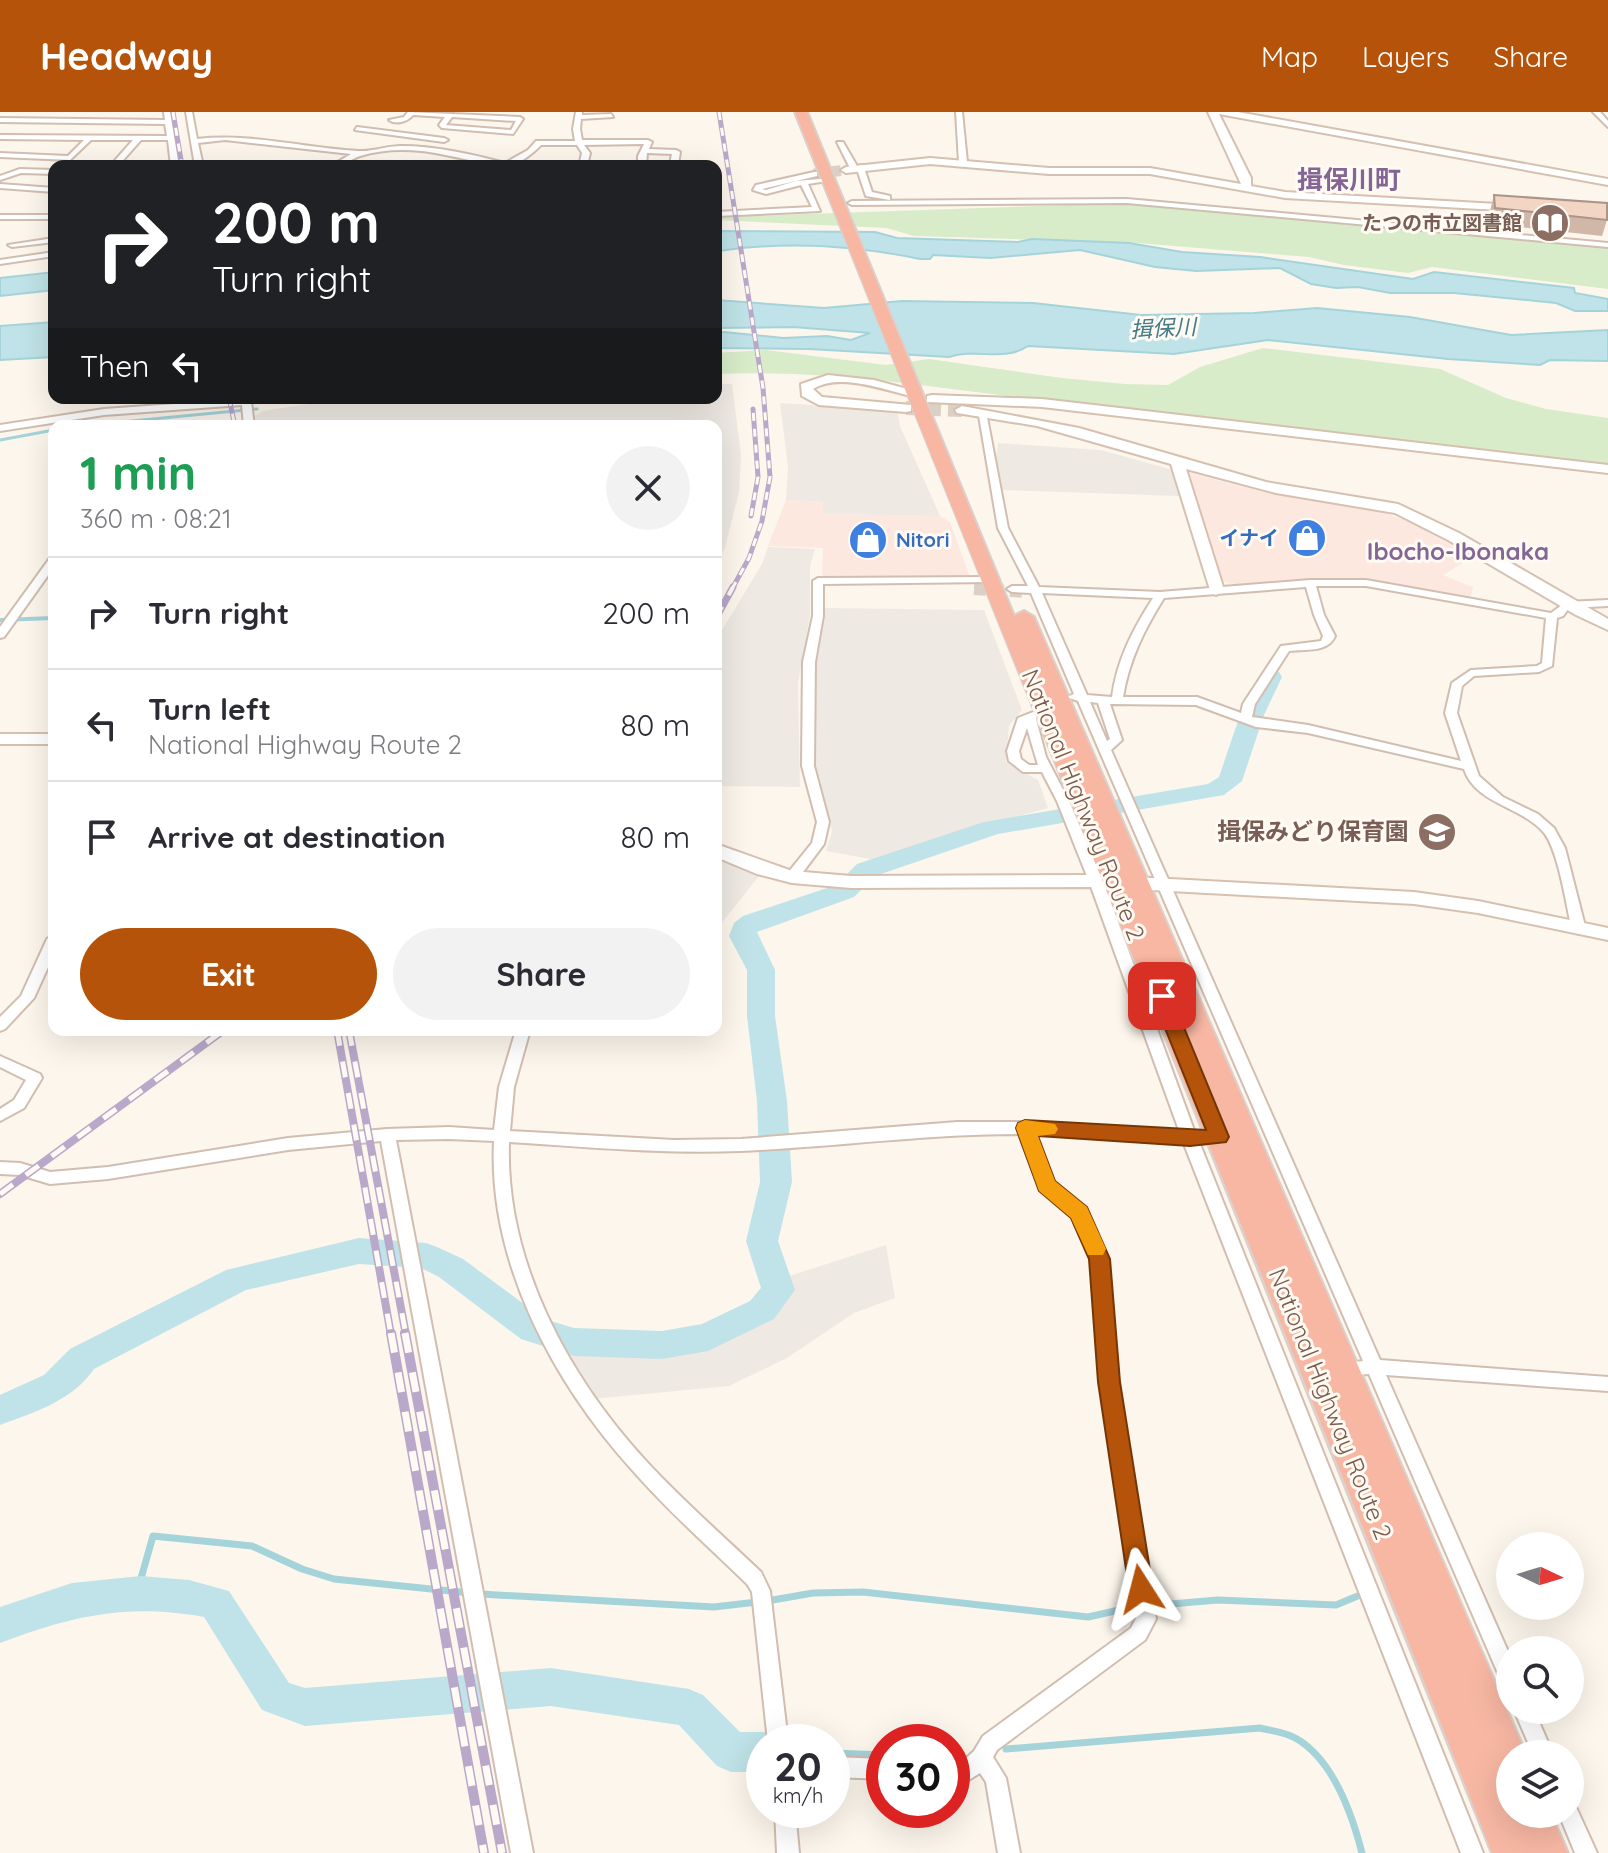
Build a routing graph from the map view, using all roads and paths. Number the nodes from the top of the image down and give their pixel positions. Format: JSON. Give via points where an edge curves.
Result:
{"nodes":[{"id":1,"x":167,"y":112,"type":"edge"},
{"id":2,"x":189,"y":112,"type":"edge"},
{"id":3,"x":801,"y":112,"type":"edge"},
{"id":4,"x":813,"y":112,"type":"edge"},
{"id":5,"x":959,"y":112,"type":"edge"},
{"id":6,"x":1213,"y":112,"type":"edge"},
{"id":7,"x":1222,"y":112,"type":"edge"},
{"id":8,"x":1596,"y":112,"type":"edge"},
{"id":9,"x":412,"y":113,"type":"edge"},
{"id":10,"x":497,"y":114,"type":"edge"},
{"id":11,"x":578,"y":114,"type":"edge"},
{"id":12,"x":449,"y":116,"type":"junction"},
{"id":13,"x":611,"y":118,"type":"edge"},
{"id":14,"x":0,"y":120,"type":"edge"},
{"id":15,"x":392,"y":120,"type":"dead end"},
{"id":16,"x":168,"y":122,"type":"junction"},
{"id":17,"x":1608,"y":125,"type":"edge"},
{"id":18,"x":357,"y":129,"type":"dead end"},
{"id":19,"x":0,"y":137,"type":"edge"},
{"id":20,"x":419,"y":137,"type":"junction"},
{"id":21,"x":89,"y":138,"type":"junction"},
{"id":22,"x":139,"y":138,"type":"junction"},
{"id":23,"x":172,"y":138,"type":"junction"},
{"id":24,"x":444,"y":140,"type":"dead end"},
{"id":25,"x":195,"y":141,"type":"junction"},
{"id":26,"x":578,"y":142,"type":"junction"},
{"id":27,"x":840,"y":144,"type":"dead end"},
{"id":28,"x":402,"y":149,"type":"junction"},
{"id":29,"x":645,"y":151,"type":"junction"},
{"id":30,"x":362,"y":154,"type":"junction"},
{"id":31,"x":0,"y":155,"type":"edge"},
{"id":32,"x":45,"y":158,"type":"junction"},
{"id":33,"x":478,"y":158,"type":"junction"},
{"id":34,"x":398,"y":159,"type":"dead end"},
{"id":35,"x":119,"y":160,"type":"edge"},
{"id":36,"x":174,"y":160,"type":"edge"},
{"id":37,"x":198,"y":160,"type":"edge"},
{"id":38,"x":348,"y":160,"type":"edge"},
{"id":39,"x":474,"y":160,"type":"edge"},
{"id":40,"x":485,"y":160,"type":"edge"},
{"id":41,"x":514,"y":160,"type":"edge"},
{"id":42,"x":584,"y":160,"type":"edge"},
{"id":43,"x":643,"y":160,"type":"edge"},
{"id":44,"x":675,"y":160,"type":"edge"},
{"id":45,"x":963,"y":162,"type":"junction"},
{"id":46,"x":0,"y":164,"type":"edge"},
{"id":47,"x":853,"y":168,"type":"junction"},
{"id":48,"x":48,"y":172,"type":"edge"},
{"id":49,"x":814,"y":174,"type":"tunnel mouth"},
{"id":50,"x":0,"y":178,"type":"edge"},
{"id":51,"x":829,"y":180,"type":"junction"},
{"id":52,"x":803,"y":182,"type":"junction"},
{"id":53,"x":1608,"y":182,"type":"edge"},
{"id":54,"x":0,"y":186,"type":"edge"},
{"id":55,"x":1243,"y":189,"type":"junction"},
{"id":56,"x":48,"y":190,"type":"edge"},
{"id":57,"x":915,"y":203,"type":"junction"},
{"id":58,"x":849,"y":208,"type":"junction"},
{"id":59,"x":1533,"y":209,"type":"edge"},
{"id":60,"x":722,"y":214,"type":"edge"},
{"id":61,"x":0,"y":217,"type":"edge"},
{"id":62,"x":48,"y":217,"type":"edge"},
{"id":63,"x":0,"y":241,"type":"edge"},
{"id":64,"x":48,"y":241,"type":"edge"},
{"id":65,"x":1608,"y":245,"type":"edge"},
{"id":66,"x":48,"y":247,"type":"edge"},
{"id":67,"x":12,"y":249,"type":"junction"},
{"id":68,"x":0,"y":254,"type":"edge"},
{"id":69,"x":48,"y":255,"type":"edge"},
{"id":70,"x":0,"y":262,"type":"edge"},
{"id":71,"x":918,"y":394,"type":"junction"},
{"id":72,"x":224,"y":404,"type":"edge"},
{"id":73,"x":191,"y":407,"type":"junction"},
{"id":74,"x":1076,"y":409,"type":"junction"},
{"id":75,"x":962,"y":410,"type":"tunnel mouth"},
{"id":76,"x":981,"y":412,"type":"junction"},
{"id":77,"x":52,"y":420,"type":"edge"},
{"id":78,"x":135,"y":420,"type":"dead end"},
{"id":79,"x":48,"y":421,"type":"edge"},
{"id":80,"x":0,"y":428,"type":"edge"},
{"id":81,"x":1069,"y":430,"type":"junction"},
{"id":82,"x":1178,"y":464,"type":"junction"},
{"id":83,"x":1608,"y":469,"type":"edge"},
{"id":84,"x":48,"y":568,"type":"edge"},
{"id":85,"x":1310,"y":583,"type":"junction"},
{"id":86,"x":981,"y":584,"type":"junction"},
{"id":87,"x":1012,"y":589,"type":"junction"},
{"id":88,"x":1035,"y":590,"type":"junction"},
{"id":89,"x":1216,"y":590,"type":"junction"},
{"id":90,"x":1080,"y":595,"type":"dead end"},
{"id":91,"x":1159,"y":597,"type":"junction"},
{"id":92,"x":1608,"y":603,"type":"edge"},
{"id":93,"x":1566,"y":605,"type":"junction"},
{"id":94,"x":1551,"y":616,"type":"junction"},
{"id":95,"x":1608,"y":625,"type":"edge"},
{"id":96,"x":0,"y":635,"type":"edge"},
{"id":97,"x":1103,"y":700,"type":"junction"},
{"id":98,"x":1117,"y":701,"type":"junction"},
{"id":99,"x":1054,"y":706,"type":"junction"},
{"id":100,"x":1245,"y":720,"type":"junction"},
{"id":101,"x":0,"y":739,"type":"edge"},
{"id":102,"x":48,"y":739,"type":"edge"},
{"id":103,"x":1107,"y":747,"type":"dead end"},
{"id":104,"x":1471,"y":767,"type":"junction"},
{"id":105,"x":1042,"y":768,"type":"dead end"},
{"id":106,"x":1096,"y":809,"type":"junction"},
{"id":107,"x":722,"y":852,"type":"edge"},
{"id":108,"x":792,"y":877,"type":"junction"},
{"id":109,"x":1128,"y":884,"type":"junction"},
{"id":110,"x":1579,"y":930,"type":"junction"},
{"id":111,"x":1608,"y":934,"type":"edge"},
{"id":112,"x":48,"y":952,"type":"edge"},
{"id":113,"x":0,"y":1026,"type":"edge"},
{"id":114,"x":521,"y":1036,"type":"edge"},
{"id":115,"x":0,"y":1061,"type":"edge"},
{"id":116,"x":0,"y":1116,"type":"edge"},
{"id":117,"x":1025,"y":1128,"type":"junction"},
{"id":118,"x":387,"y":1135,"type":"junction"},
{"id":119,"x":501,"y":1137,"type":"junction"},
{"id":120,"x":1204,"y":1138,"type":"junction"},
{"id":121,"x":0,"y":1168,"type":"edge"},
{"id":122,"x":1375,"y":1367,"type":"junction"},
{"id":123,"x":1343,"y":1369,"type":"junction"},
{"id":124,"x":1608,"y":1384,"type":"edge"},
{"id":125,"x":1496,"y":1646,"type":"edge"},
{"id":126,"x":776,"y":1724,"type":"edge"},
{"id":127,"x":1501,"y":1740,"type":"edge"},
{"id":128,"x":981,"y":1758,"type":"junction"},
{"id":129,"x":970,"y":1768,"type":"edge"},
{"id":130,"x":786,"y":1828,"type":"edge"},
{"id":131,"x":1538,"y":1828,"type":"edge"},
{"id":132,"x":1575,"y":1828,"type":"edge"},
{"id":133,"x":522,"y":1853,"type":"edge"},
{"id":134,"x":788,"y":1853,"type":"edge"},
{"id":135,"x":1009,"y":1853,"type":"edge"},
{"id":136,"x":1472,"y":1853,"type":"edge"},
{"id":137,"x":1512,"y":1853,"type":"edge"},
{"id":138,"x":1548,"y":1853,"type":"edge"},
{"id":139,"x":1586,"y":1853,"type":"edge"}],
"edges":[{"from":1,"to":16,"type":"street"},
{"from":2,"to":25,"type":"street"},
{"from":3,"to":51,"type":"highway","name":"National Highway Route 2"},
{"from":4,"to":58,"type":"highway","name":"National Highway Route 2"},
{"from":5,"to":45,"type":"street"},
{"from":6,"to":55,"type":"street","via":[[1248,183]]},
{"from":7,"to":53,"type":"street"},
{"from":8,"to":17,"type":"street"},
{"from":9,"to":12,"type":"street"},
{"from":9,"to":15,"type":"street"},
{"from":10,"to":12,"type":"street"},
{"from":10,"to":12,"type":"street","via":[[520,119],[513,132],[444,127]]},
{"from":11,"to":13,"type":"street"},
{"from":11,"to":26,"type":"street"},
{"from":14,"to":16,"type":"street"},
{"from":16,"to":23,"type":"street"},
{"from":18,"to":20,"type":"street"},
{"from":19,"to":21,"type":"street"},
{"from":20,"to":24,"type":"street"},
{"from":20,"to":28,"type":"street"},
{"from":21,"to":22,"type":"street"},
{"from":21,"to":32,"type":"street","via":[[70,158]]},
{"from":22,"to":23,"type":"street"},
{"from":22,"to":35,"type":"street"},
{"from":23,"to":36,"type":"street"},
{"from":25,"to":30,"type":"street","via":[[225,138]]},
{"from":25,"to":37,"type":"street"},
{"from":26,"to":29,"type":"street","via":[[648,142]]},
{"from":26,"to":41,"type":"street","via":[[539,143]]},
{"from":26,"to":42,"type":"street"},
{"from":27,"to":47,"type":"street"},
{"from":28,"to":30,"type":"street"},
{"from":28,"to":33,"type":"street"},
{"from":29,"to":43,"type":"street"},
{"from":29,"to":44,"type":"street","via":[[676,152]]},
{"from":30,"to":34,"type":"street"},
{"from":30,"to":38,"type":"street"},
{"from":31,"to":32,"type":"street"},
{"from":32,"to":46,"type":"street"},
{"from":33,"to":39,"type":"street"},
{"from":33,"to":40,"type":"street"},
{"from":45,"to":47,"type":"street"},
{"from":45,"to":55,"type":"street","via":[[1049,171],[1164,172]]},
{"from":47,"to":57,"type":"street","via":[[871,196]]},
{"from":48,"to":50,"type":"street","via":[[20,171]]},
{"from":49,"to":52,"type":"street","via":[[757,189],[766,192]]},
{"from":51,"to":52,"type":"street"},
{"from":51,"to":58,"type":"highway","name":"National Highway Route 2"},
{"from":52,"to":60,"type":"street","via":[[817,209]]},
{"from":54,"to":56,"type":"street"},
{"from":55,"to":59,"type":"street"},
{"from":57,"to":58,"type":"street"},
{"from":57,"to":65,"type":"street","via":[[1180,204]]},
{"from":58,"to":71,"type":"highway","name":"National Highway Route 2"},
{"from":61,"to":62,"type":"street"},
{"from":63,"to":67,"type":"street","via":[[12,240]]},
{"from":64,"to":67,"type":"street"},
{"from":66,"to":67,"type":"street"},
{"from":67,"to":68,"type":"street"},
{"from":69,"to":70,"type":"street"},
{"from":71,"to":71,"type":"street","via":[[819,401],[806,387],[830,379]]},
{"from":71,"to":74,"type":"street"},
{"from":71,"to":86,"type":"highway","name":"National Highway Route 2"},
{"from":71,"to":87,"type":"highway","name":"National Highway Route 2"},
{"from":72,"to":73,"type":"street"},
{"from":73,"to":77,"type":"street"},
{"from":73,"to":78,"type":"street"},
{"from":74,"to":81,"type":"street"},
{"from":74,"to":83,"type":"street"},
{"from":75,"to":76,"type":"street"},
{"from":76,"to":81,"type":"street"},
{"from":76,"to":88,"type":"street","via":[[1003,528]]},
{"from":79,"to":80,"type":"street"},
{"from":81,"to":82,"type":"street"},
{"from":82,"to":89,"type":"street"},
{"from":82,"to":93,"type":"street","via":[[1312,496],[1397,509]]},
{"from":84,"to":96,"type":"street"},
{"from":85,"to":89,"type":"street"},
{"from":85,"to":94,"type":"street","via":[[1366,583]]},
{"from":85,"to":100,"type":"street","via":[[1329,636],[1326,644],[1285,648],[1254,695]]},
{"from":86,"to":99,"type":"highway","name":"National Highway Route 2"},
{"from":86,"to":108,"type":"street","via":[[818,581],[809,662],[808,766],[823,822],[818,844]]},
{"from":87,"to":88,"type":"street"},
{"from":87,"to":99,"type":"highway","name":"National Highway Route 2"},
{"from":88,"to":91,"type":"street"},
{"from":88,"to":99,"type":"street"},
{"from":89,"to":91,"type":"street"},
{"from":90,"to":91,"type":"street"},
{"from":91,"to":98,"type":"street","via":[[1128,649]]},
{"from":92,"to":93,"type":"street"},
{"from":93,"to":94,"type":"street"},
{"from":93,"to":95,"type":"street"},
{"from":94,"to":104,"type":"street","via":[[1548,664],[1471,673],[1456,685],[1451,713]]},
{"from":97,"to":98,"type":"street"},
{"from":97,"to":99,"type":"street"},
{"from":97,"to":103,"type":"street","via":[[1116,740]]},
{"from":98,"to":100,"type":"street","via":[[1197,701]]},
{"from":99,"to":105,"type":"street","via":[[1024,718],[1013,751],[1015,761],[1027,769]]},
{"from":99,"to":106,"type":"highway","name":"National Highway Route 2"},
{"from":99,"to":106,"type":"street"},
{"from":100,"to":104,"type":"street","via":[[1308,729]]},
{"from":101,"to":102,"type":"street"},
{"from":104,"to":110,"type":"street","via":[[1473,778],[1499,800],[1549,831],[1559,848]]},
{"from":106,"to":109,"type":"highway","name":"National Highway Route 2"},
{"from":106,"to":109,"type":"street"},
{"from":107,"to":108,"type":"street"},
{"from":108,"to":109,"type":"street"},
{"from":109,"to":110,"type":"street","via":[[1414,898]]},
{"from":109,"to":120,"type":"highway","name":"National Highway Route 2"},
{"from":109,"to":122,"type":"street"},
{"from":109,"to":123,"type":"highway","name":"National Highway Route 2"},
{"from":110,"to":111,"type":"street"},
{"from":112,"to":113,"type":"street","via":[[27,998]]},
{"from":114,"to":119,"type":"street","via":[[508,1079]]},
{"from":115,"to":116,"type":"street","via":[[35,1078],[19,1104]]},
{"from":117,"to":119,"type":"street","via":[[701,1146]]},
{"from":117,"to":120,"type":"street"},
{"from":117,"to":128,"type":"street","via":[[1046,1185],[1080,1213],[1099,1259],[1109,1382],[1146,1619],[1138,1634],[990,1743]]},
{"from":118,"to":119,"type":"street"},
{"from":118,"to":121,"type":"street","via":[[50,1178]]},
{"from":118,"to":133,"type":"street"},
{"from":119,"to":126,"type":"street","via":[[504,1186],[518,1255],[547,1333],[579,1391],[632,1457],[761,1591]]},
{"from":120,"to":136,"type":"street"},
{"from":120,"to":137,"type":"highway","name":"National Highway Route 2","via":[[1320,1376]]},
{"from":122,"to":123,"type":"street"},
{"from":122,"to":124,"type":"street"},
{"from":122,"to":125,"type":"street"},
{"from":123,"to":127,"type":"highway","name":"National Highway Route 2"},
{"from":128,"to":129,"type":"street"},
{"from":128,"to":135,"type":"street","via":[[996,1778]]},
{"from":130,"to":134,"type":"street"},
{"from":131,"to":138,"type":"highway"},
{"from":132,"to":139,"type":"street"}]}
